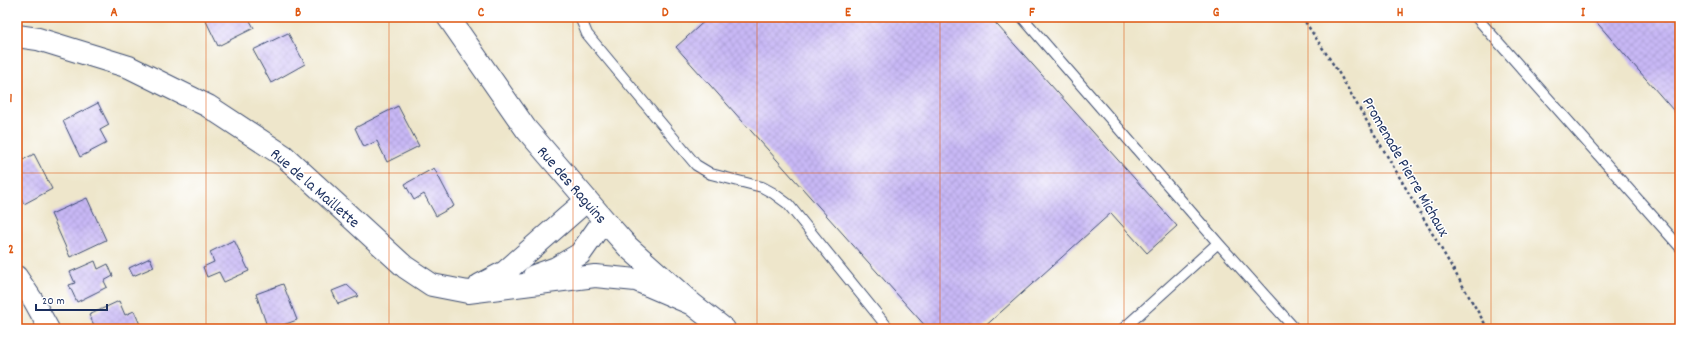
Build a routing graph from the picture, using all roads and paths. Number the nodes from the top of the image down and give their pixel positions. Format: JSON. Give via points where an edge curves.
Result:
{"nodes":[{"id":1,"x":448,"y":17,"type":"edge"},
{"id":2,"x":580,"y":17,"type":"edge"},
{"id":3,"x":1022,"y":17,"type":"edge"},
{"id":4,"x":1302,"y":17,"type":"edge"},
{"id":5,"x":1476,"y":17,"type":"edge"},
{"id":6,"x":17,"y":36,"type":"edge"},
{"id":7,"x":587,"y":200,"type":"junction"},
{"id":8,"x":604,"y":220,"type":"junction"},
{"id":9,"x":1218,"y":243,"type":"junction"},
{"id":10,"x":1680,"y":247,"type":"edge"},
{"id":11,"x":17,"y":276,"type":"edge"},
{"id":12,"x":505,"y":287,"type":"junction"},
{"id":13,"x":468,"y":292,"type":"junction"},
{"id":14,"x":692,"y":304,"type":"junction"},
{"id":15,"x":49,"y":329,"type":"edge"},
{"id":16,"x":724,"y":329,"type":"edge"},
{"id":17,"x":889,"y":329,"type":"edge"},
{"id":18,"x":1123,"y":329,"type":"edge"},
{"id":19,"x":1295,"y":329,"type":"edge"},
{"id":20,"x":1488,"y":329,"type":"edge"}],
"edges":[{"from":1,"to":7,"type":"street","name":"Rue des Raguins","via":[[526,129]]},
{"from":2,"to":17,"type":"lane","via":[[587,34],[696,165],[711,174],[762,187],[788,204]]},
{"from":3,"to":9,"type":"lane"},
{"from":4,"to":20,"type":"path","name":"Promenade Pierre Michaux","via":[[1337,70]]},
{"from":5,"to":10,"type":"lane"},
{"from":6,"to":13,"type":"street","name":"Rue de la Maillette","via":[[38,39],[129,67],[208,106],[284,156],[406,267],[432,285]]},
{"from":7,"to":8,"type":"street","name":"Rue des Raguins"},
{"from":7,"to":13,"type":"street","via":[[505,272]]},
{"from":8,"to":12,"type":"street","via":[[580,254],[556,268]]},
{"from":8,"to":14,"type":"street","name":"Rue des Raguins","via":[[628,247]]},
{"from":9,"to":18,"type":"lane"},
{"from":9,"to":19,"type":"lane"},
{"from":11,"to":15,"type":"street"},
{"from":12,"to":13,"type":"street","name":"Rue de la Maillette"},
{"from":12,"to":14,"type":"street","via":[[595,276],[636,280]]},
{"from":14,"to":16,"type":"street","name":"Rue des Raguins"}]}
